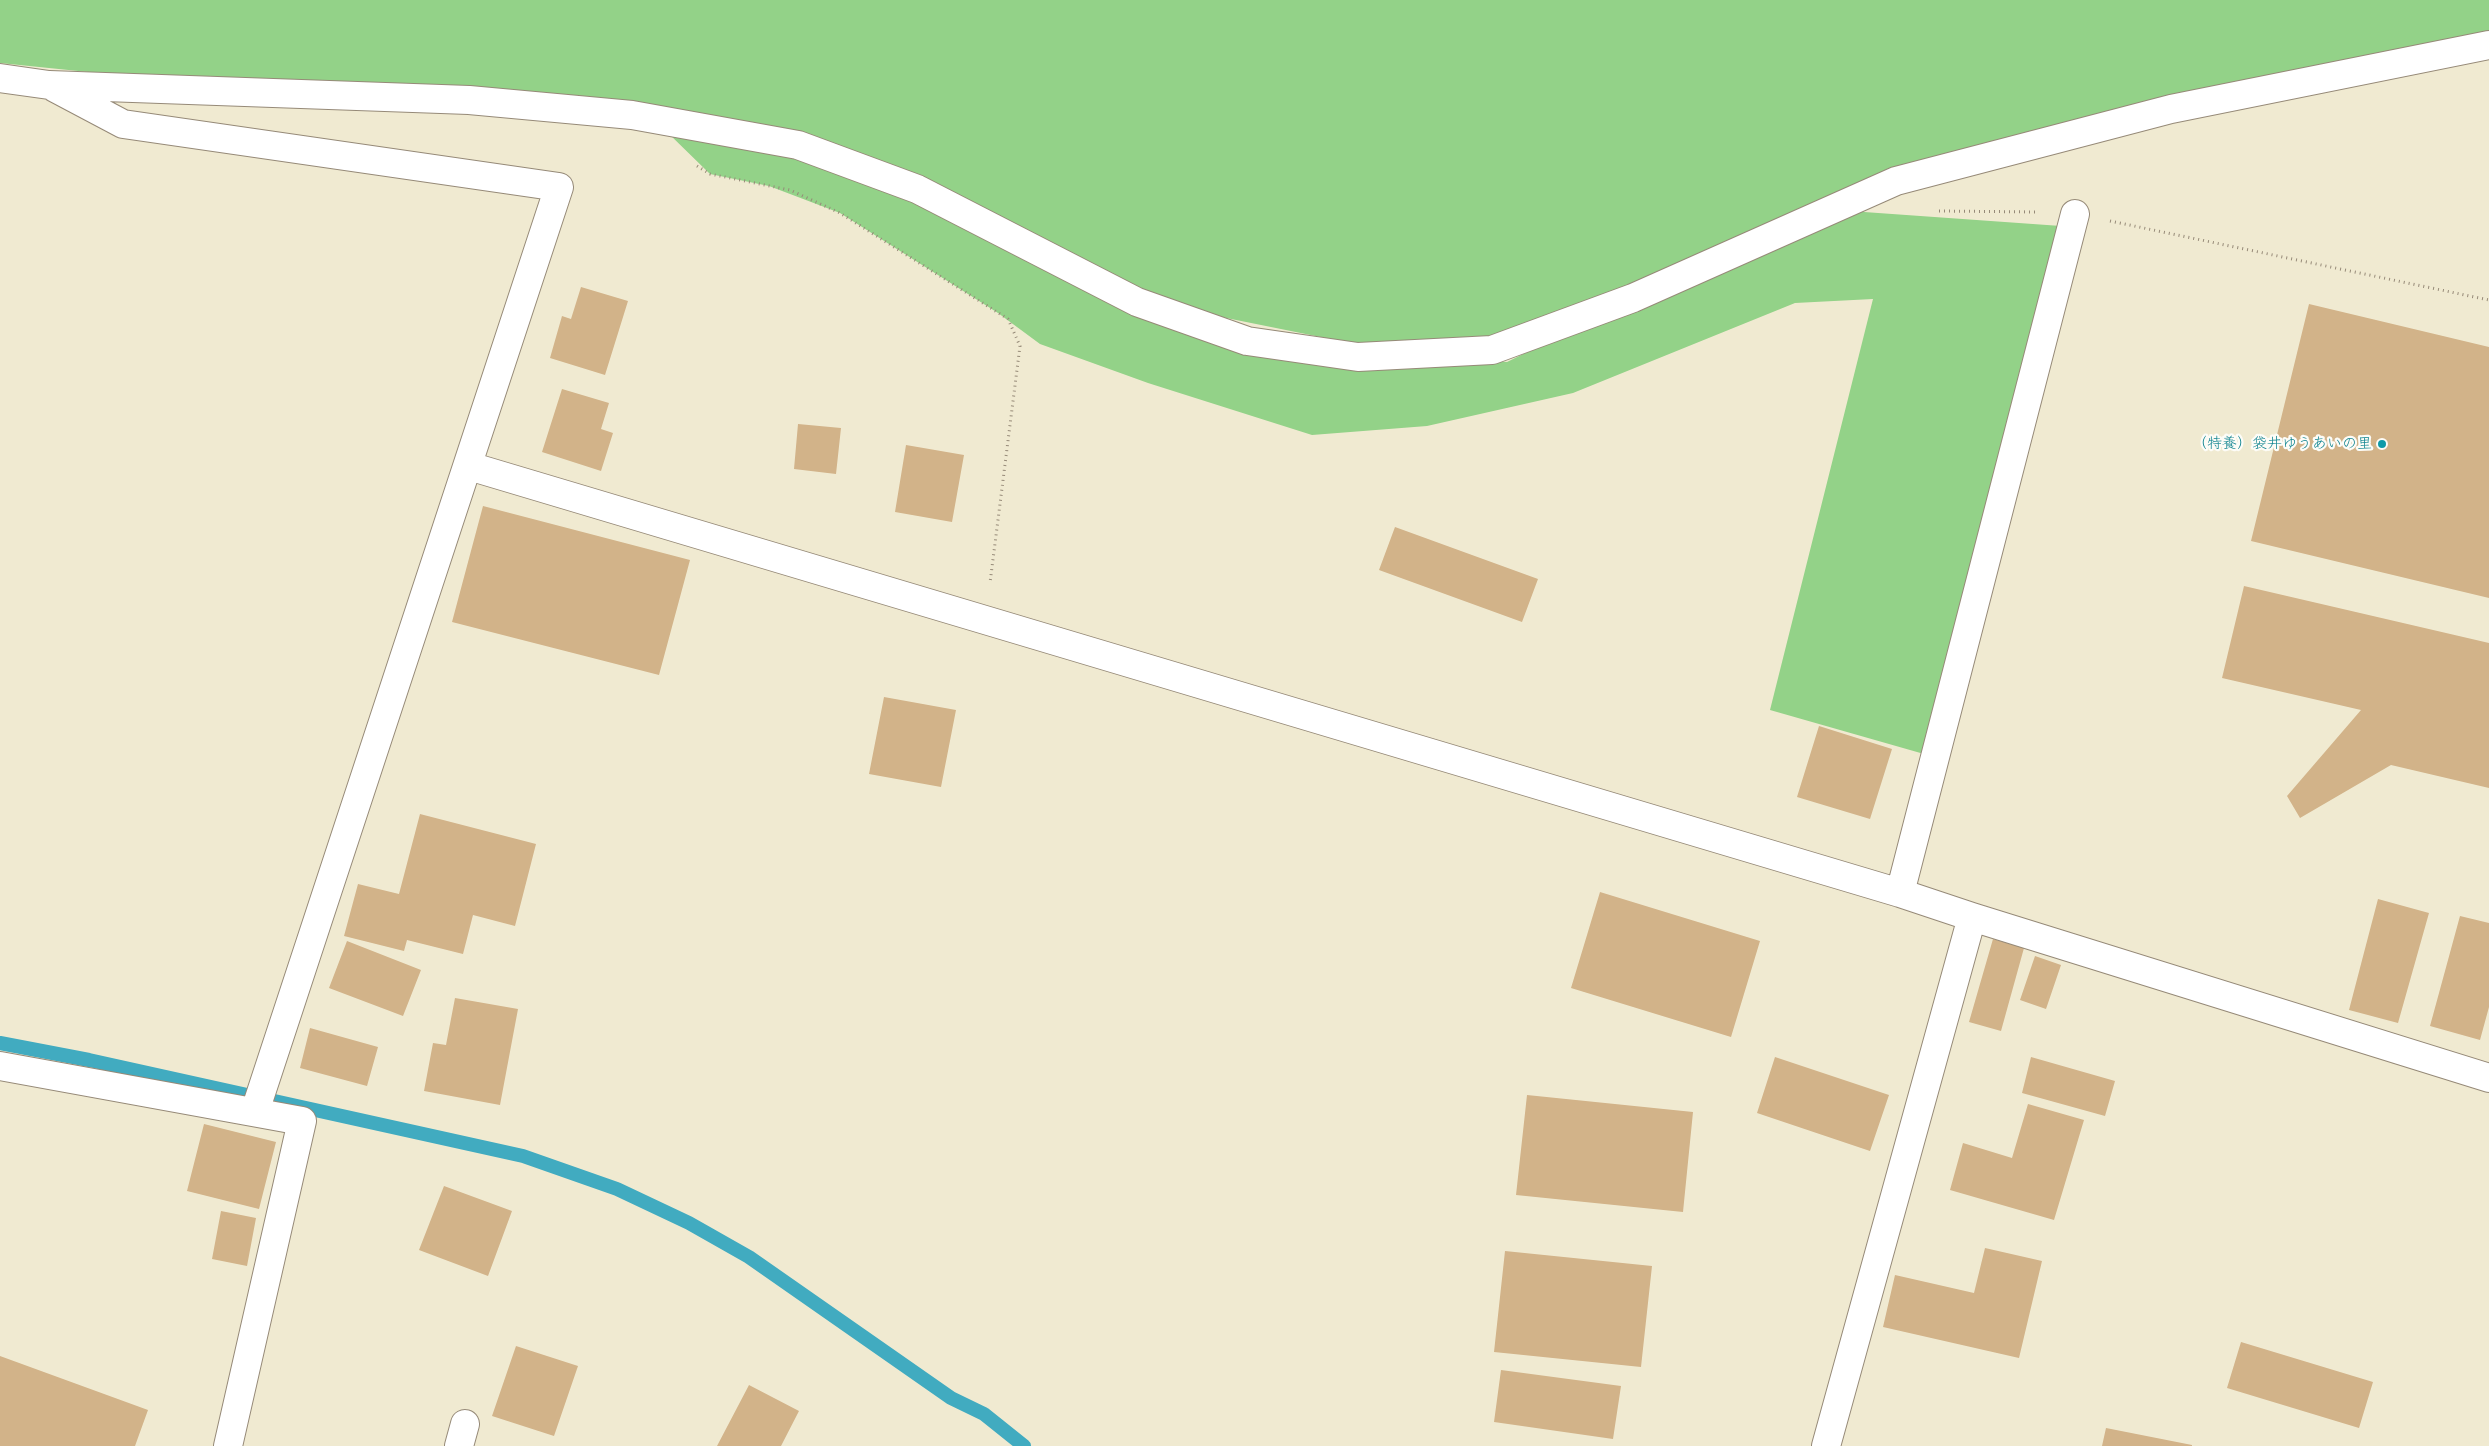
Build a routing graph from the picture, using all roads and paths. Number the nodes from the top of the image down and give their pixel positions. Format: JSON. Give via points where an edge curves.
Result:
{"nodes":[{"id":1,"x":2489,"y":45,"type":"edge"},
{"id":2,"x":0,"y":78,"type":"edge"},
{"id":3,"x":49,"y":85,"type":"junction"},
{"id":4,"x":695,"y":166,"type":"dead end"},
{"id":5,"x":1929,"y":211,"type":"dead end"},
{"id":6,"x":2075,"y":214,"type":"junction"},
{"id":7,"x":2489,"y":300,"type":"edge"},
{"id":8,"x":469,"y":466,"type":"junction"},
{"id":9,"x":985,"y":620,"type":"junction"},
{"id":10,"x":1900,"y":893,"type":"junction"},
{"id":11,"x":1972,"y":917,"type":"junction"},
{"id":12,"x":0,"y":1066,"type":"edge"},
{"id":13,"x":2489,"y":1078,"type":"edge"},
{"id":14,"x":255,"y":1112,"type":"junction"},
{"id":15,"x":228,"y":1446,"type":"edge"},
{"id":16,"x":1826,"y":1446,"type":"edge"}],
"edges":[{"from":1,"to":3,"type":"street","via":[[2171,108],[1896,181],[1656,289],[1492,350],[1358,356],[1247,341],[1137,302],[916,189],[798,145],[632,115],[469,100]]},
{"from":2,"to":3,"type":"street"},
{"from":3,"to":8,"type":"street","via":[[123,124],[559,187]]},
{"from":4,"to":9,"type":"path","via":[[710,174],[790,190],[840,213],[1008,320],[1020,346]]},
{"from":5,"to":6,"type":"path"},
{"from":6,"to":7,"type":"path"},
{"from":6,"to":10,"type":"street"},
{"from":8,"to":9,"type":"street"},
{"from":8,"to":14,"type":"street"},
{"from":9,"to":10,"type":"street"},
{"from":10,"to":11,"type":"street"},
{"from":11,"to":13,"type":"street"},
{"from":11,"to":16,"type":"street"},
{"from":12,"to":14,"type":"street"},
{"from":14,"to":15,"type":"street","via":[[302,1121]]}]}
